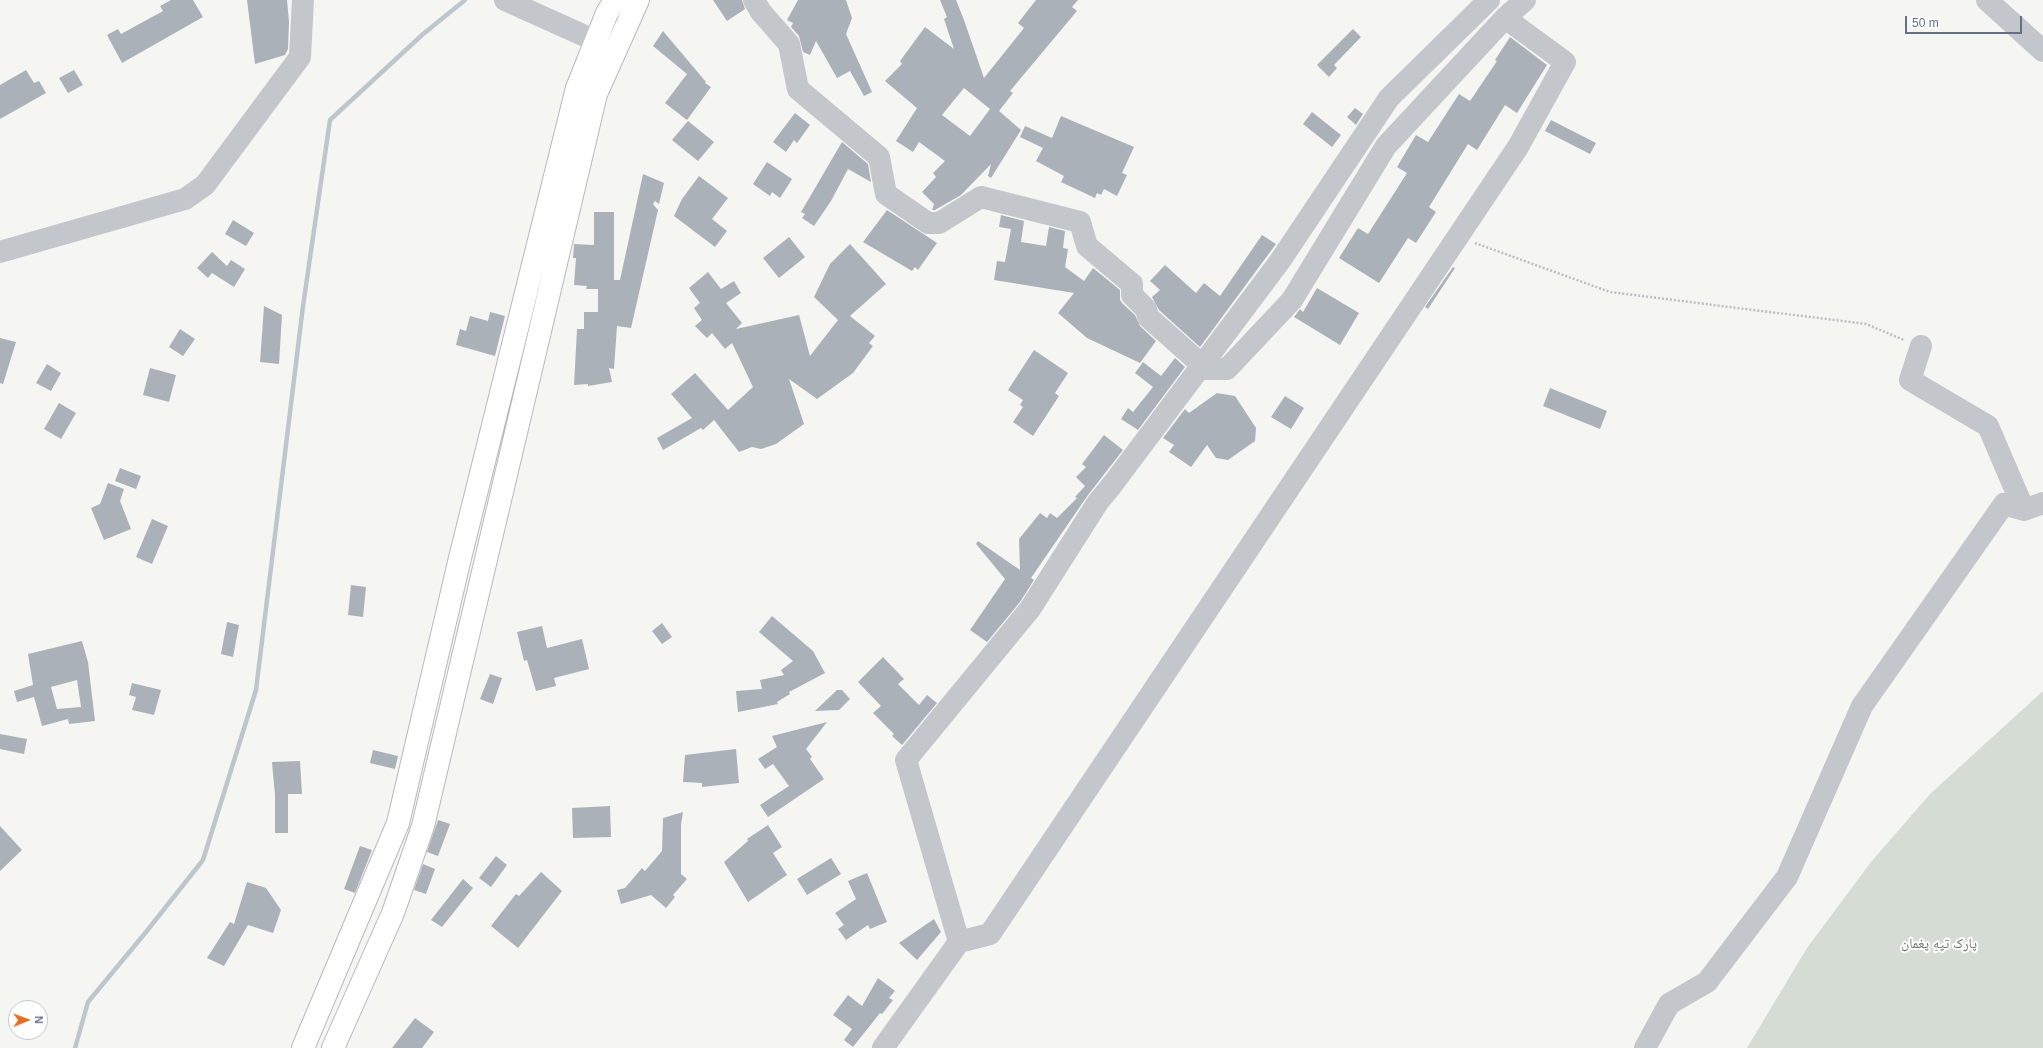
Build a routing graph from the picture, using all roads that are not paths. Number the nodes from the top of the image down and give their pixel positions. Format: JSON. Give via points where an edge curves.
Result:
{"nodes":[{"id":1,"x":303,"y":0,"type":"edge"},
{"id":2,"x":615,"y":0,"type":"edge"},
{"id":3,"x":638,"y":0,"type":"edge"},
{"id":4,"x":754,"y":0,"type":"edge"},
{"id":5,"x":1488,"y":0,"type":"edge"},
{"id":6,"x":1525,"y":0,"type":"edge"},
{"id":7,"x":1986,"y":0,"type":"edge"},
{"id":8,"x":510,"y":2,"type":"edge"},
{"id":9,"x":1505,"y":18,"type":"junction"},
{"id":10,"x":596,"y":41,"type":"junction"},
{"id":11,"x":2043,"y":51,"type":"edge"},
{"id":12,"x":0,"y":252,"type":"edge"},
{"id":13,"x":1920,"y":346,"type":"road end"},
{"id":14,"x":1200,"y":367,"type":"junction"},
{"id":15,"x":2033,"y":507,"type":"edge"},
{"id":16,"x":959,"y":942,"type":"junction"},
{"id":17,"x":303,"y":1048,"type":"edge"},
{"id":18,"x":333,"y":1048,"type":"edge"},
{"id":19,"x":883,"y":1048,"type":"edge"},
{"id":20,"x":1645,"y":1048,"type":"edge"}],
"edges":[{"from":1,"to":12,"type":"street","via":[[300,57],[205,185],[185,199]]},
{"from":2,"to":10,"type":"main road"},
{"from":3,"to":18,"type":"main road","via":[[596,94],[423,826],[393,913]]},
{"from":4,"to":14,"type":"street","via":[[789,44],[798,89],[879,158],[886,194],[928,224],[939,223],[981,196],[1080,222],[1087,246],[1132,284],[1132,295],[1146,309],[1148,317]]},
{"from":5,"to":14,"type":"street","via":[[1389,98],[1280,261]]},
{"from":6,"to":9,"type":"street"},
{"from":7,"to":11,"type":"street"},
{"from":8,"to":10,"type":"street"},
{"from":9,"to":14,"type":"street","via":[[1386,146],[1292,300],[1227,369]]},
{"from":9,"to":16,"type":"street","via":[[1565,62],[1518,147],[990,934]]},
{"from":10,"to":17,"type":"main road","via":[[577,88],[460,558],[398,823]]},
{"from":13,"to":15,"type":"street","via":[[1910,380],[1988,426]]},
{"from":14,"to":16,"type":"street","via":[[1098,502],[1030,609],[906,760]]},
{"from":15,"to":20,"type":"street","via":[[2004,504],[1862,706],[1787,877],[1707,982],[1669,1004]]},
{"from":16,"to":19,"type":"street"}]}
